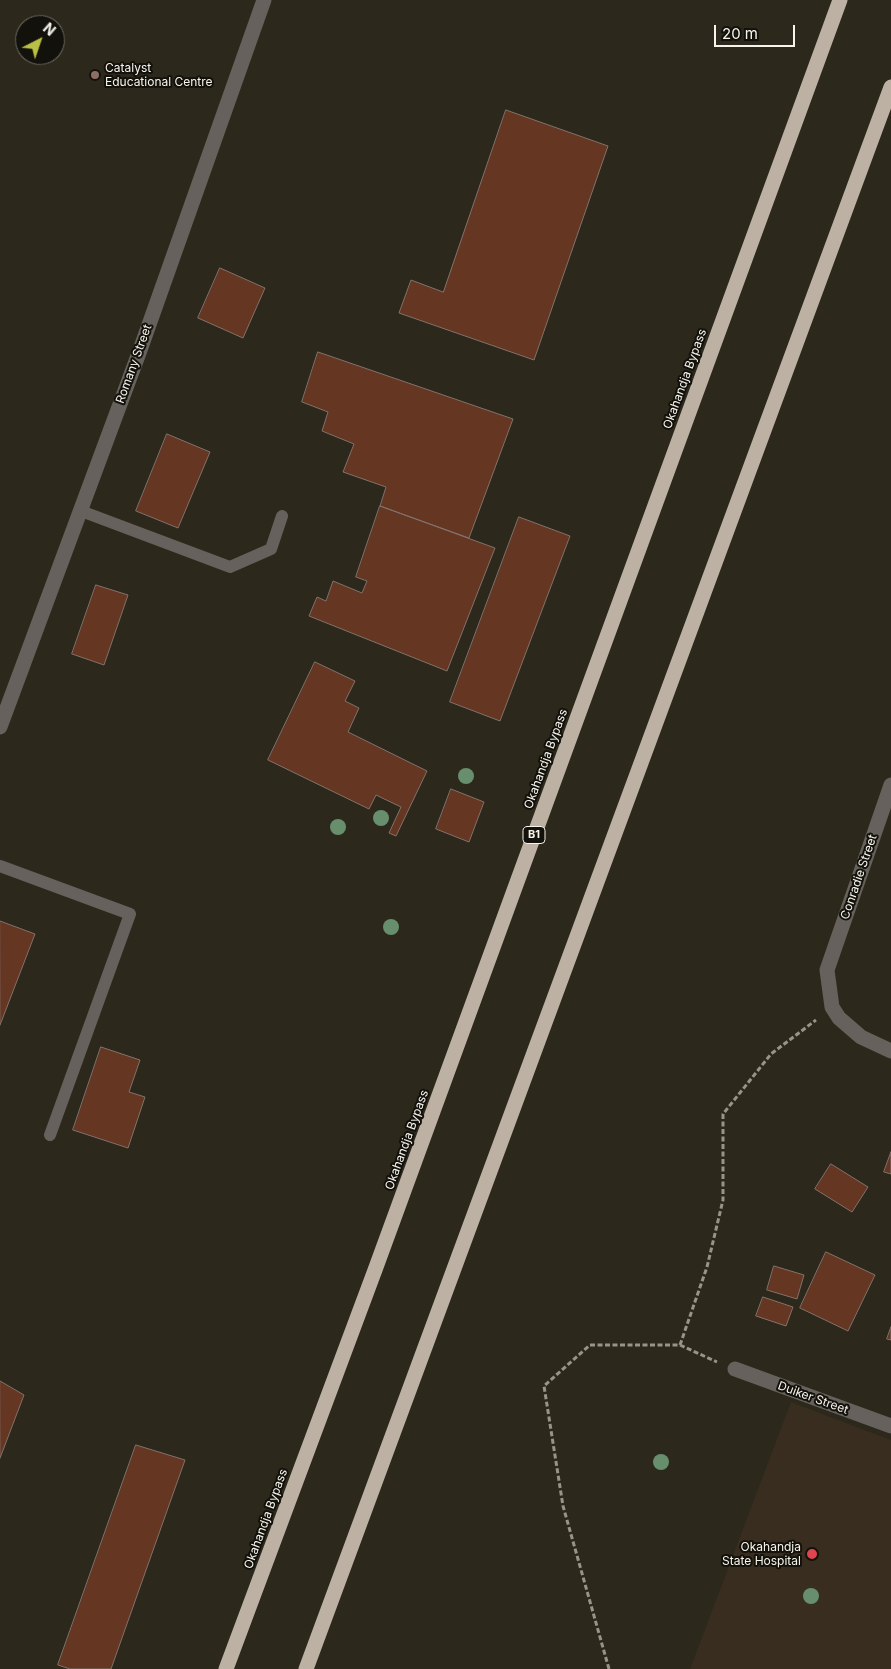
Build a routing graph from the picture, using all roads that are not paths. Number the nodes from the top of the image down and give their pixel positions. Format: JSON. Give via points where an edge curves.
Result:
{"nodes":[{"id":1,"x":264,"y":0,"type":"edge"},
{"id":2,"x":840,"y":0,"type":"edge"},
{"id":3,"x":891,"y":88,"type":"edge"},
{"id":4,"x":81,"y":511,"type":"junction"},
{"id":5,"x":282,"y":516,"type":"dead end"},
{"id":6,"x":0,"y":727,"type":"edge"},
{"id":7,"x":891,"y":785,"type":"edge"},
{"id":8,"x":0,"y":866,"type":"edge"},
{"id":9,"x":891,"y":1051,"type":"edge"},
{"id":10,"x":50,"y":1135,"type":"dead end"},
{"id":11,"x":735,"y":1369,"type":"road end"},
{"id":12,"x":891,"y":1426,"type":"edge"},
{"id":13,"x":226,"y":1669,"type":"edge"},
{"id":14,"x":306,"y":1669,"type":"edge"}],
"edges":[{"from":1,"to":4,"type":"street","name":"Romany Street"},
{"from":2,"to":13,"type":"highway","name":"Okahandja Bypass","number":"B1"},
{"from":3,"to":14,"type":"highway"},
{"from":4,"to":5,"type":"lane","via":[[230,567],[270,549]]},
{"from":4,"to":6,"type":"street","name":"Romany Street"},
{"from":7,"to":9,"type":"street","name":"Conradie Street","via":[[827,970],[832,1007],[850,1030]]},
{"from":8,"to":10,"type":"lane","via":[[130,914]]},
{"from":11,"to":12,"type":"street","name":"Duiker Street"}]}
